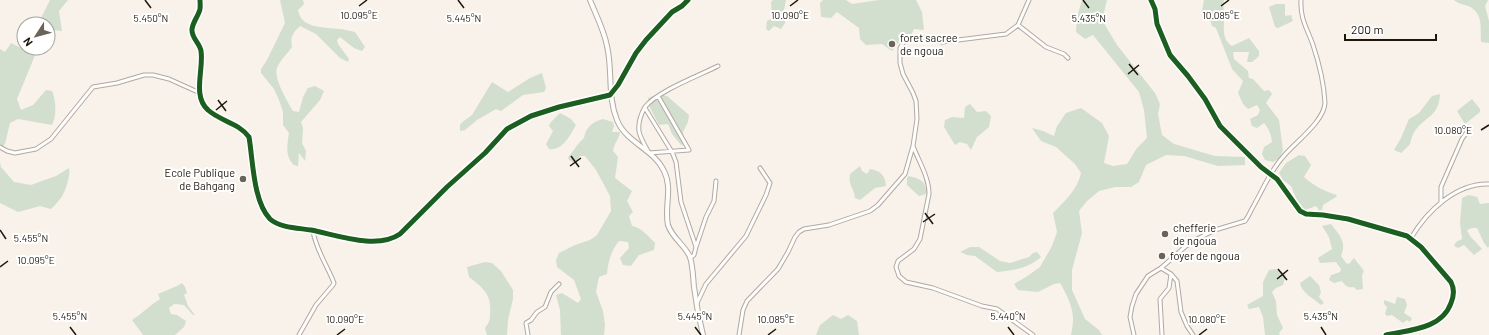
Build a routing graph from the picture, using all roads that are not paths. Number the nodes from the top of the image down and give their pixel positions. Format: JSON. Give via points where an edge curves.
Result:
{"nodes":[{"id":1,"x":200,"y":0,"type":"edge"},
{"id":2,"x":590,"y":0,"type":"edge"},
{"id":3,"x":688,"y":0,"type":"edge"},
{"id":4,"x":1029,"y":0,"type":"edge"},
{"id":5,"x":1151,"y":0,"type":"edge"},
{"id":6,"x":1301,"y":0,"type":"edge"},
{"id":7,"x":1018,"y":25,"type":"junction"},
{"id":8,"x":1068,"y":58,"type":"dead end"},
{"id":9,"x":718,"y":66,"type":"dead end"},
{"id":10,"x":200,"y":93,"type":"junction"},
{"id":11,"x":610,"y":95,"type":"junction"},
{"id":12,"x":658,"y":96,"type":"junction"},
{"id":13,"x":645,"y":108,"type":"junction"},
{"id":14,"x":1469,"y":129,"type":"dead end"},
{"id":15,"x":913,"y":146,"type":"junction"},
{"id":16,"x":0,"y":147,"type":"edge"},
{"id":17,"x":672,"y":152,"type":"junction"},
{"id":18,"x":649,"y":153,"type":"junction"},
{"id":19,"x":760,"y":168,"type":"dead end"},
{"id":20,"x":1271,"y":173,"type":"junction"},
{"id":21,"x":716,"y":181,"type":"dead end"},
{"id":22,"x":1489,"y":184,"type":"edge"},
{"id":23,"x":1441,"y":202,"type":"junction"},
{"id":24,"x":313,"y":231,"type":"junction"},
{"id":25,"x":1411,"y":238,"type":"junction"},
{"id":26,"x":696,"y":247,"type":"junction"},
{"id":27,"x":690,"y":258,"type":"junction"},
{"id":28,"x":1161,"y":268,"type":"junction"},
{"id":29,"x":1171,"y":274,"type":"junction"},
{"id":30,"x":559,"y":284,"type":"dead end"},
{"id":31,"x":696,"y":303,"type":"junction"},
{"id":32,"x":299,"y":335,"type":"edge"},
{"id":33,"x":528,"y":335,"type":"edge"},
{"id":34,"x":703,"y":335,"type":"edge"},
{"id":35,"x":739,"y":335,"type":"edge"},
{"id":36,"x":1033,"y":335,"type":"edge"},
{"id":37,"x":1134,"y":335,"type":"edge"},
{"id":38,"x":1162,"y":335,"type":"edge"},
{"id":39,"x":1193,"y":335,"type":"edge"},
{"id":40,"x":1386,"y":335,"type":"edge"}],
"edges":[{"from":1,"to":10,"type":"street","via":[[200,11],[192,29],[201,51]]},
{"from":2,"to":11,"type":"main road","via":[[607,45]]},
{"from":3,"to":11,"type":"street","via":[[672,12],[636,52]]},
{"from":4,"to":7,"type":"street"},
{"from":5,"to":20,"type":"street","via":[[1161,37],[1170,55],[1205,99],[1220,126]]},
{"from":6,"to":20,"type":"street","via":[[1301,15],[1321,72],[1324,108],[1312,126]]},
{"from":7,"to":8,"type":"street","via":[[1046,47]]},
{"from":7,"to":15,"type":"street","via":[[1006,34],[942,42],[922,37],[903,43],[900,48],[900,62],[916,106]]},
{"from":9,"to":12,"type":"street"},
{"from":10,"to":16,"type":"street","via":[[153,75],[93,88],[51,139],[36,149],[15,153]]},
{"from":10,"to":24,"type":"street","via":[[201,100],[208,110],[238,127],[249,137],[258,196],[271,219],[276,223]]},
{"from":11,"to":18,"type":"main road","via":[[618,122],[624,132]]},
{"from":11,"to":24,"type":"street","via":[[531,116],[507,129],[394,239],[347,239]]},
{"from":12,"to":13,"type":"street"},
{"from":12,"to":17,"type":"street","via":[[689,150]]},
{"from":13,"to":17,"type":"street"},
{"from":13,"to":18,"type":"street","via":[[639,122],[639,133]]},
{"from":14,"to":23,"type":"street","via":[[1462,139],[1441,188]]},
{"from":15,"to":35,"type":"street","via":[[905,174],[878,205],[870,211],[799,232],[778,269],[747,302],[743,310]]},
{"from":15,"to":36,"type":"street","via":[[929,186],[929,194],[918,245],[898,261],[896,272],[906,282],[997,309]]},
{"from":17,"to":18,"type":"street"},
{"from":17,"to":26,"type":"street","via":[[676,162],[681,202]]},
{"from":18,"to":27,"type":"main road","via":[[660,163],[668,179],[668,218],[671,230]]},
{"from":19,"to":31,"type":"street","via":[[770,182],[766,195],[746,236],[706,284]]},
{"from":20,"to":25,"type":"street","via":[[1303,213],[1348,219]]},
{"from":20,"to":28,"type":"street","via":[[1245,221],[1199,238],[1175,254]]},
{"from":21,"to":26,"type":"street","via":[[714,201]]},
{"from":22,"to":23,"type":"street","via":[[1479,183]]},
{"from":23,"to":25,"type":"street","via":[[1420,223]]},
{"from":24,"to":32,"type":"street","via":[[321,258],[334,285],[316,305]]},
{"from":25,"to":40,"type":"street","via":[[1451,282],[1454,288],[1453,300],[1447,313],[1437,321],[1420,328]]},
{"from":26,"to":27,"type":"street","via":[[694,255]]},
{"from":27,"to":31,"type":"main road"},
{"from":28,"to":29,"type":"street"},
{"from":28,"to":37,"type":"street","via":[[1148,276],[1136,294],[1130,317]]},
{"from":29,"to":38,"type":"street","via":[[1168,289],[1160,299]]},
{"from":29,"to":39,"type":"street","via":[[1178,284],[1181,312]]},
{"from":30,"to":33,"type":"street","via":[[551,292],[545,306],[526,323]]},
{"from":31,"to":34,"type":"main road"}]}
